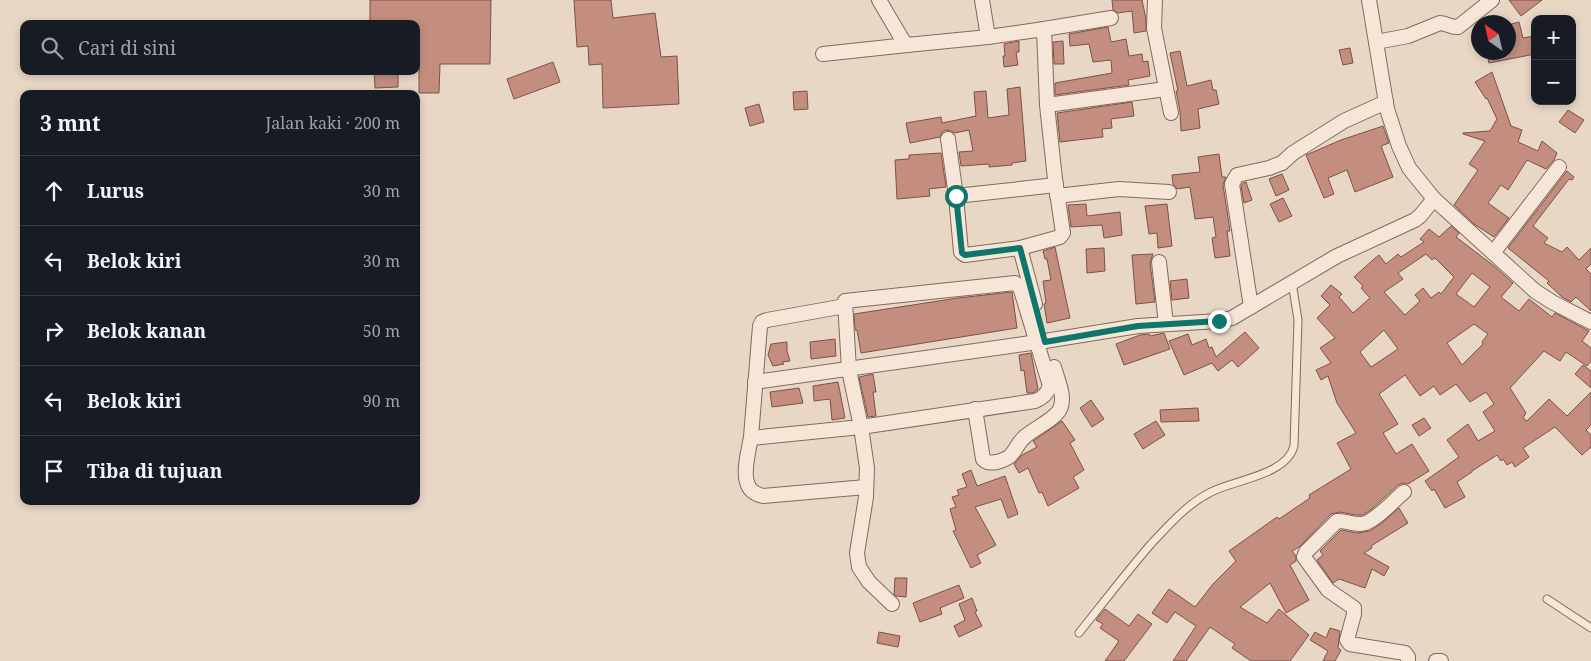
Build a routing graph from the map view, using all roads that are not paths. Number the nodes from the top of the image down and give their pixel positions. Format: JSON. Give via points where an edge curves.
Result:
{"nodes":[{"id":1,"x":880,"y":0,"type":"edge"},
{"id":2,"x":982,"y":0,"type":"edge"},
{"id":3,"x":1155,"y":0,"type":"edge"},
{"id":4,"x":1369,"y":0,"type":"edge"},
{"id":5,"x":1492,"y":0,"type":"edge"},
{"id":6,"x":1110,"y":18,"type":"dead end"},
{"id":7,"x":1044,"y":29,"type":"junction"},
{"id":8,"x":988,"y":37,"type":"junction"},
{"id":9,"x":1376,"y":42,"type":"junction"},
{"id":10,"x":907,"y":44,"type":"junction"},
{"id":11,"x":823,"y":54,"type":"dead end"},
{"id":12,"x":1166,"y":89,"type":"junction"},
{"id":13,"x":1386,"y":102,"type":"junction"},
{"id":14,"x":1047,"y":105,"type":"junction"},
{"id":15,"x":1171,"y":114,"type":"dead end"},
{"id":16,"x":948,"y":138,"type":"dead end"},
{"id":17,"x":1559,"y":167,"type":"dead end"},
{"id":18,"x":1057,"y":190,"type":"junction"},
{"id":19,"x":1169,"y":192,"type":"dead end"},
{"id":20,"x":956,"y":196,"type":"junction"},
{"id":21,"x":1434,"y":199,"type":"junction"},
{"id":22,"x":1020,"y":248,"type":"junction"},
{"id":23,"x":1493,"y":253,"type":"junction"},
{"id":24,"x":1158,"y":262,"type":"dead end"},
{"id":25,"x":1292,"y":282,"type":"junction"},
{"id":26,"x":845,"y":306,"type":"junction"},
{"id":27,"x":1251,"y":307,"type":"junction"},
{"id":28,"x":1591,"y":322,"type":"edge"},
{"id":29,"x":1166,"y":324,"type":"junction"},
{"id":30,"x":1041,"y":342,"type":"junction"},
{"id":31,"x":849,"y":370,"type":"junction"},
{"id":32,"x":755,"y":382,"type":"junction"},
{"id":33,"x":975,"y":409,"type":"junction"},
{"id":34,"x":861,"y":427,"type":"junction"},
{"id":35,"x":750,"y":438,"type":"junction"},
{"id":36,"x":866,"y":487,"type":"junction"},
{"id":37,"x":1404,"y":492,"type":"dead end"},
{"id":38,"x":1547,"y":599,"type":"dead end"},
{"id":39,"x":892,"y":604,"type":"dead end"},
{"id":40,"x":1591,"y":628,"type":"edge"},
{"id":41,"x":1080,"y":633,"type":"dead end"},
{"id":42,"x":1408,"y":661,"type":"edge"},
{"id":43,"x":1436,"y":661,"type":"edge"},
{"id":44,"x":1441,"y":661,"type":"edge"}],
"edges":[{"from":1,"to":10,"type":"street"},
{"from":2,"to":8,"type":"street"},
{"from":3,"to":12,"type":"street","via":[[1154,28]]},
{"from":4,"to":9,"type":"street"},
{"from":5,"to":9,"type":"street","via":[[1458,27],[1440,22],[1408,36]]},
{"from":6,"to":7,"type":"street"},
{"from":7,"to":8,"type":"street"},
{"from":7,"to":14,"type":"street"},
{"from":8,"to":10,"type":"street"},
{"from":9,"to":13,"type":"street"},
{"from":10,"to":11,"type":"street"},
{"from":12,"to":14,"type":"street"},
{"from":12,"to":15,"type":"street"},
{"from":13,"to":21,"type":"street","via":[[1409,168]]},
{"from":13,"to":27,"type":"street","via":[[1344,121],[1282,163],[1235,178],[1232,184]]},
{"from":14,"to":18,"type":"street"},
{"from":16,"to":20,"type":"street"},
{"from":17,"to":23,"type":"street"},
{"from":18,"to":19,"type":"street"},
{"from":18,"to":20,"type":"street"},
{"from":18,"to":22,"type":"street","via":[[1063,234]]},
{"from":20,"to":22,"type":"street","via":[[962,253]]},
{"from":21,"to":23,"type":"street"},
{"from":21,"to":25,"type":"street","via":[[1415,220],[1337,256]]},
{"from":22,"to":30,"type":"street"},
{"from":23,"to":28,"type":"street","via":[[1535,291]]},
{"from":24,"to":29,"type":"street"},
{"from":25,"to":27,"type":"street"},
{"from":25,"to":41,"type":"lane","via":[[1298,320],[1292,454],[1270,472],[1210,492],[1177,516],[1130,568]]},
{"from":26,"to":30,"type":"street","via":[[845,300],[1015,283],[1020,287]]},
{"from":26,"to":31,"type":"street"},
{"from":26,"to":32,"type":"street","via":[[762,322]]},
{"from":27,"to":29,"type":"street","via":[[1219,321]]},
{"from":29,"to":30,"type":"street"},
{"from":30,"to":31,"type":"street"},
{"from":30,"to":33,"type":"street","via":[[1050,386],[1048,392],[1035,400]]},
{"from":30,"to":33,"type":"street","via":[[1061,390],[1061,408],[1056,414],[1026,436],[1011,456],[992,463],[983,459]]},
{"from":31,"to":32,"type":"street"},
{"from":31,"to":34,"type":"street"},
{"from":32,"to":35,"type":"street"},
{"from":33,"to":34,"type":"street"},
{"from":34,"to":35,"type":"street"},
{"from":34,"to":36,"type":"street","via":[[867,468]]},
{"from":35,"to":36,"type":"street","via":[[746,477],[747,484],[756,494]]},
{"from":36,"to":39,"type":"street","via":[[857,553],[859,567],[869,582]]},
{"from":37,"to":42,"type":"street","via":[[1370,522],[1337,521],[1304,556],[1328,590],[1354,608],[1347,640],[1350,644],[1405,654]]},
{"from":38,"to":40,"type":"lane"},
{"from":43,"to":44,"type":"street"}]}
